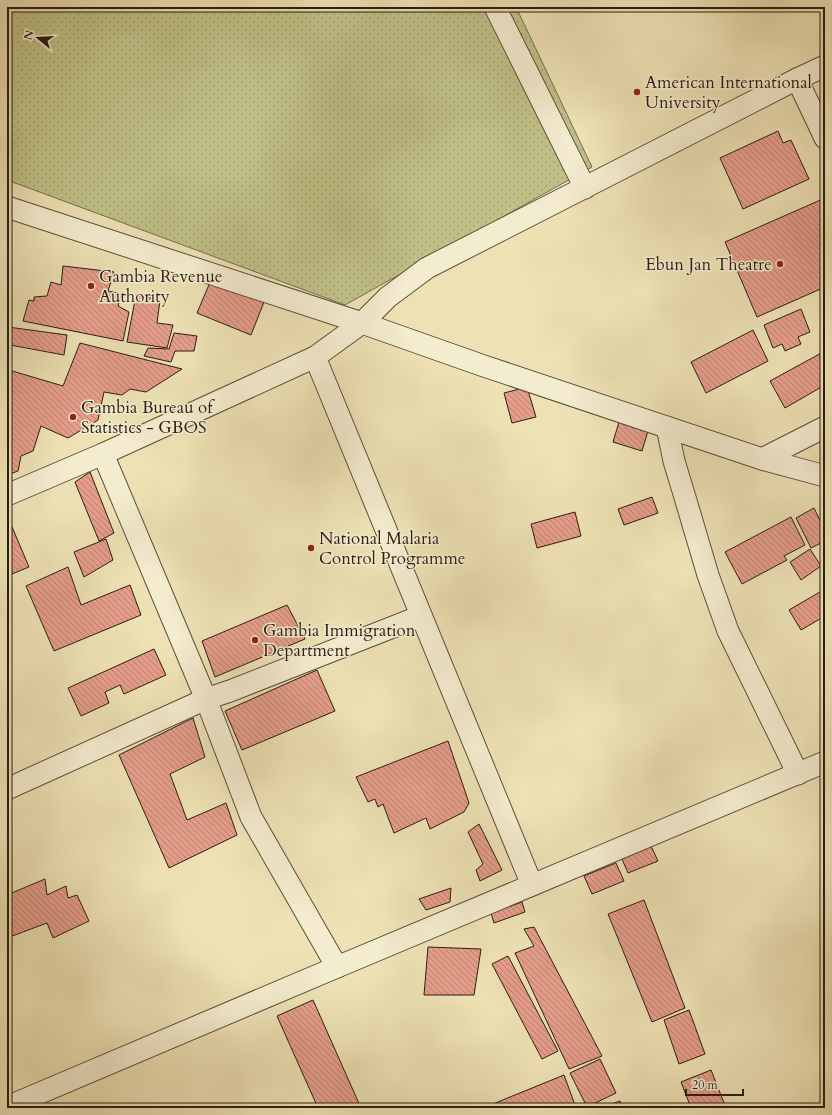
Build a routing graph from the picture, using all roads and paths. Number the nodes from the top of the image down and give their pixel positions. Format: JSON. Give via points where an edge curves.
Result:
{"nodes":[{"id":1,"x":495,"y":7,"type":"edge"},
{"id":2,"x":825,"y":66,"type":"edge"},
{"id":3,"x":797,"y":79,"type":"junction"},
{"id":4,"x":825,"y":138,"type":"edge"},
{"id":5,"x":585,"y":188,"type":"junction"},
{"id":6,"x":7,"y":207,"type":"edge"},
{"id":7,"x":362,"y":324,"type":"junction"},
{"id":8,"x":315,"y":357,"type":"junction"},
{"id":9,"x":667,"y":427,"type":"junction"},
{"id":10,"x":825,"y":427,"type":"edge"},
{"id":11,"x":103,"y":454,"type":"junction"},
{"id":12,"x":762,"y":459,"type":"junction"},
{"id":13,"x":825,"y":476,"type":"edge"},
{"id":14,"x":7,"y":495,"type":"edge"},
{"id":15,"x":421,"y":616,"type":"junction"},
{"id":16,"x":206,"y":699,"type":"junction"},
{"id":17,"x":824,"y":766,"type":"edge"},
{"id":18,"x":798,"y":774,"type":"junction"},
{"id":19,"x":7,"y":789,"type":"edge"},
{"id":20,"x":532,"y":885,"type":"junction"},
{"id":21,"x":337,"y":967,"type":"junction"},
{"id":22,"x":7,"y":1107,"type":"edge"}],
"edges":[{"from":1,"to":5,"type":"street"},
{"from":2,"to":3,"type":"street"},
{"from":3,"to":4,"type":"street"},
{"from":3,"to":5,"type":"street"},
{"from":5,"to":7,"type":"street","via":[[427,268],[388,297]]},
{"from":6,"to":7,"type":"street"},
{"from":7,"to":8,"type":"street"},
{"from":7,"to":9,"type":"street"},
{"from":8,"to":11,"type":"street"},
{"from":8,"to":15,"type":"street"},
{"from":9,"to":12,"type":"street"},
{"from":9,"to":18,"type":"street","via":[[674,461],[708,575],[728,631]]},
{"from":10,"to":12,"type":"street"},
{"from":11,"to":14,"type":"street"},
{"from":11,"to":16,"type":"street"},
{"from":12,"to":13,"type":"street"},
{"from":15,"to":16,"type":"street"},
{"from":15,"to":20,"type":"street"},
{"from":16,"to":19,"type":"street"},
{"from":16,"to":21,"type":"street","via":[[251,817]]},
{"from":17,"to":18,"type":"street"},
{"from":18,"to":20,"type":"street"},
{"from":20,"to":21,"type":"street"},
{"from":21,"to":22,"type":"street"}]}
